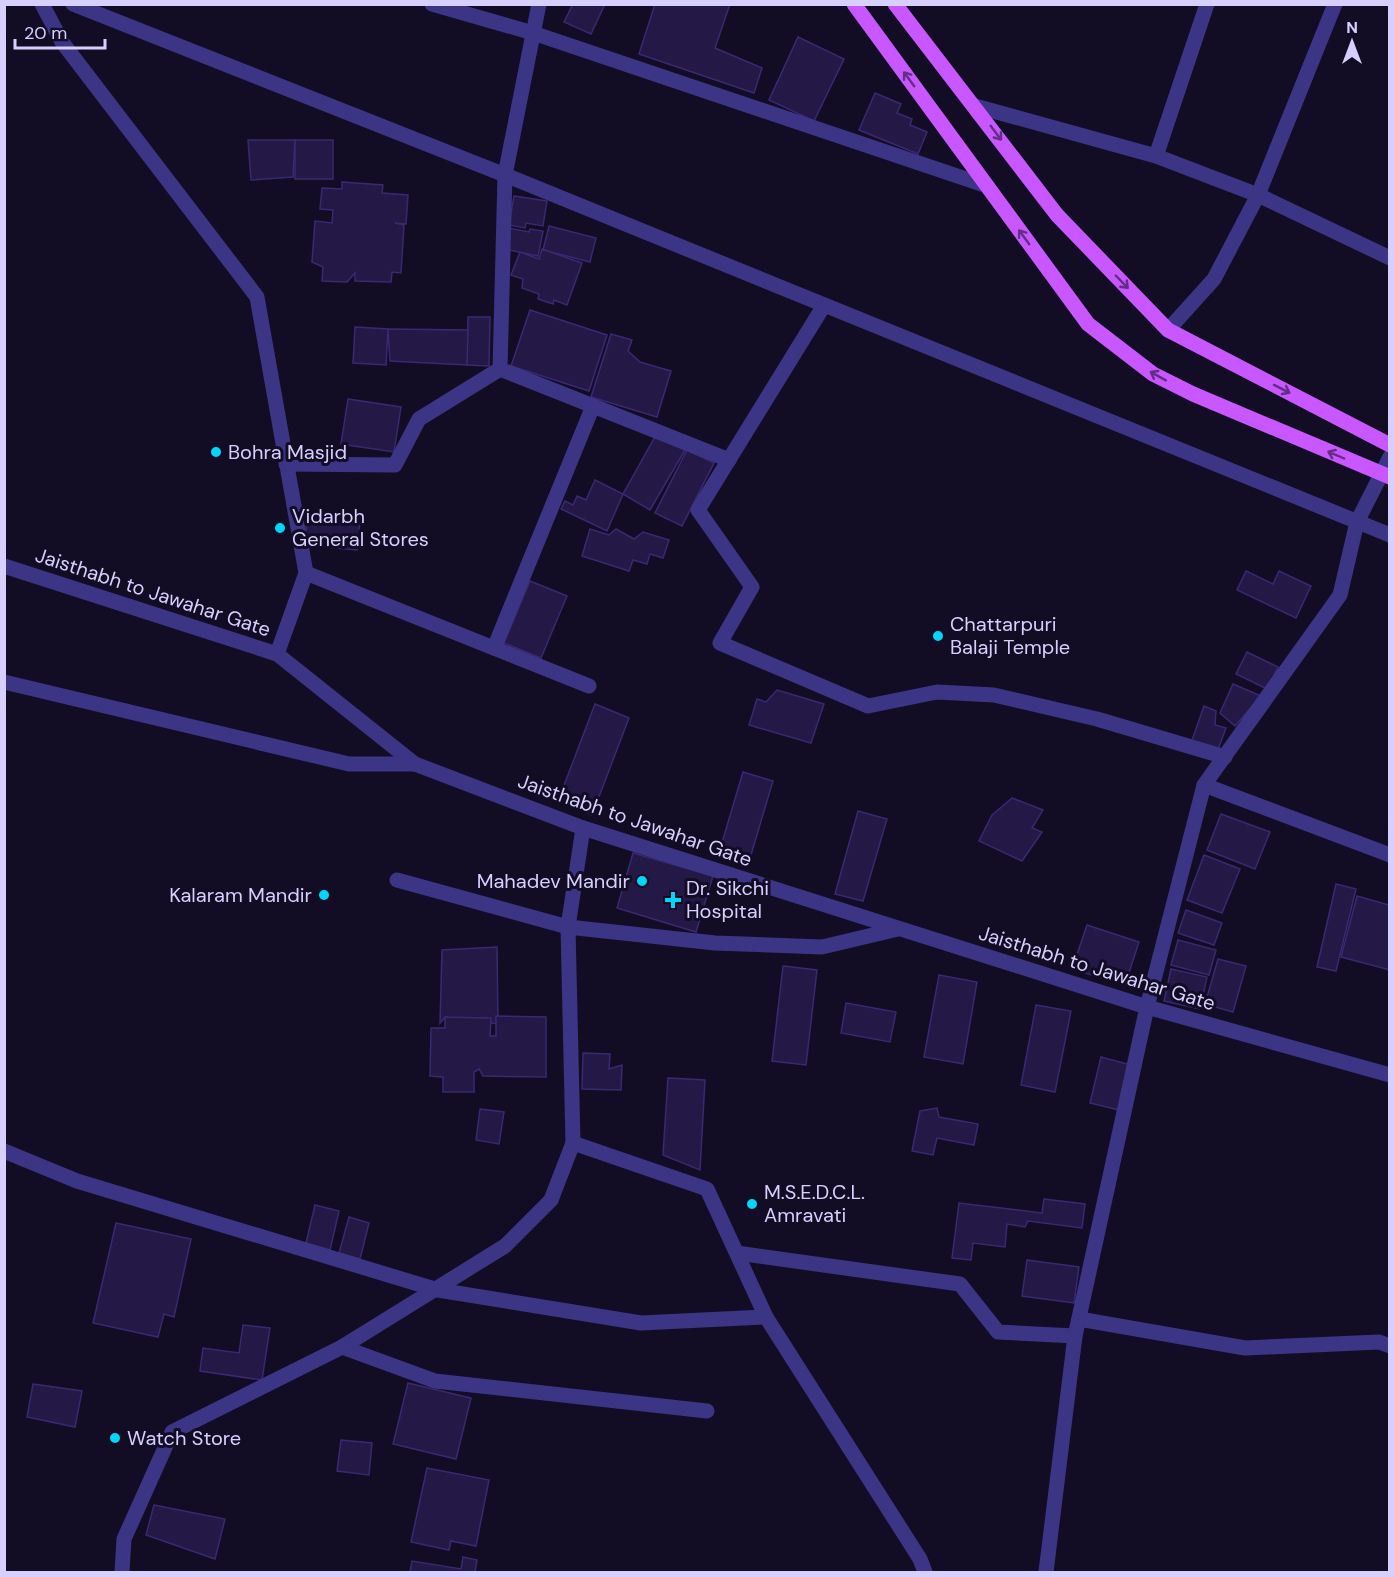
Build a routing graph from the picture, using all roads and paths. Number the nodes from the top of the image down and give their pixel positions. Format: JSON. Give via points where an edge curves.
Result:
{"nodes":[{"id":1,"x":42,"y":4,"type":"edge"},
{"id":2,"x":73,"y":4,"type":"edge"},
{"id":3,"x":432,"y":4,"type":"edge"},
{"id":4,"x":539,"y":4,"type":"edge"},
{"id":5,"x":854,"y":4,"type":"edge"},
{"id":6,"x":1207,"y":4,"type":"edge"},
{"id":7,"x":1335,"y":4,"type":"edge"},
{"id":8,"x":902,"y":8,"type":"edge"},
{"id":9,"x":533,"y":33,"type":"junction"},
{"id":10,"x":975,"y":106,"type":"junction"},
{"id":11,"x":1156,"y":156,"type":"junction"},
{"id":12,"x":505,"y":175,"type":"junction"},
{"id":13,"x":987,"y":186,"type":"junction"},
{"id":14,"x":1258,"y":195,"type":"junction"},
{"id":15,"x":1389,"y":258,"type":"edge"},
{"id":16,"x":823,"y":307,"type":"junction"},
{"id":17,"x":1168,"y":330,"type":"junction"},
{"id":18,"x":500,"y":369,"type":"junction"},
{"id":19,"x":593,"y":406,"type":"junction"},
{"id":20,"x":1389,"y":445,"type":"edge"},
{"id":21,"x":1389,"y":457,"type":"edge"},
{"id":22,"x":729,"y":460,"type":"junction"},
{"id":23,"x":286,"y":464,"type":"junction"},
{"id":24,"x":1385,"y":476,"type":"edge"},
{"id":25,"x":1357,"y":522,"type":"junction"},
{"id":26,"x":1389,"y":535,"type":"edge"},
{"id":27,"x":4,"y":566,"type":"edge"},
{"id":28,"x":306,"y":573,"type":"junction"},
{"id":29,"x":495,"y":648,"type":"junction"},
{"id":30,"x":277,"y":654,"type":"junction"},
{"id":31,"x":4,"y":682,"type":"edge"},
{"id":32,"x":589,"y":686,"type":"dead end"},
{"id":33,"x":1225,"y":757,"type":"junction"},
{"id":34,"x":415,"y":764,"type":"junction"},
{"id":35,"x":1204,"y":785,"type":"junction"},
{"id":36,"x":583,"y":828,"type":"junction"},
{"id":37,"x":1389,"y":855,"type":"edge"},
{"id":38,"x":397,"y":880,"type":"dead end"},
{"id":39,"x":568,"y":927,"type":"junction"},
{"id":40,"x":899,"y":929,"type":"junction"},
{"id":41,"x":1147,"y":1007,"type":"junction"},
{"id":42,"x":1389,"y":1075,"type":"edge"},
{"id":43,"x":573,"y":1143,"type":"junction"},
{"id":44,"x":4,"y":1151,"type":"edge"},
{"id":45,"x":737,"y":1253,"type":"junction"},
{"id":46,"x":438,"y":1290,"type":"junction"},
{"id":47,"x":766,"y":1317,"type":"junction"},
{"id":48,"x":1079,"y":1319,"type":"junction"},
{"id":49,"x":1075,"y":1336,"type":"junction"},
{"id":50,"x":1389,"y":1346,"type":"edge"},
{"id":51,"x":342,"y":1347,"type":"junction"},
{"id":52,"x":707,"y":1411,"type":"dead end"},
{"id":53,"x":122,"y":1572,"type":"edge"},
{"id":54,"x":925,"y":1572,"type":"edge"},
{"id":55,"x":1046,"y":1572,"type":"edge"}],
"edges":[{"from":1,"to":23,"type":"street","via":[[62,42],[257,297]]},
{"from":2,"to":12,"type":"street"},
{"from":3,"to":9,"type":"street"},
{"from":4,"to":9,"type":"street"},
{"from":13,"to":5,"type":"main road","one_way":true},
{"from":6,"to":11,"type":"street"},
{"from":7,"to":14,"type":"street"},
{"from":8,"to":10,"type":"main road"},
{"from":9,"to":12,"type":"street"},
{"from":9,"to":13,"type":"street"},
{"from":10,"to":11,"type":"street"},
{"from":10,"to":17,"type":"main road","one_way":true,"via":[[1057,215]]},
{"from":11,"to":14,"type":"street"},
{"from":12,"to":16,"type":"street"},
{"from":12,"to":18,"type":"street"},
{"from":24,"to":13,"type":"main road","one_way":true,"via":[[1193,394],[1154,374],[1112,345],[1088,324]]},
{"from":14,"to":15,"type":"street"},
{"from":14,"to":17,"type":"street","via":[[1214,279]]},
{"from":16,"to":22,"type":"street"},
{"from":16,"to":25,"type":"street"},
{"from":17,"to":20,"type":"main road","one_way":true},
{"from":18,"to":19,"type":"street"},
{"from":18,"to":23,"type":"street","via":[[419,419],[395,465]]},
{"from":19,"to":22,"type":"street"},
{"from":19,"to":29,"type":"street"},
{"from":21,"to":24,"type":"street"},
{"from":22,"to":33,"type":"street","via":[[698,510],[752,587],[720,643],[868,706],[937,693],[994,695],[1097,719]]},
{"from":23,"to":28,"type":"street"},
{"from":24,"to":25,"type":"street"},
{"from":25,"to":26,"type":"street"},
{"from":25,"to":33,"type":"street","via":[[1340,595]]},
{"from":27,"to":30,"type":"street","name":"Jaisthabh to Jawahar Gate"},
{"from":28,"to":29,"type":"street"},
{"from":28,"to":30,"type":"street"},
{"from":29,"to":32,"type":"street"},
{"from":30,"to":34,"type":"street","name":"Jaisthabh to Jawahar Gate"},
{"from":31,"to":34,"type":"street","via":[[349,764]]},
{"from":33,"to":35,"type":"street"},
{"from":34,"to":36,"type":"street","name":"Jaisthabh to Jawahar Gate"},
{"from":35,"to":37,"type":"street"},
{"from":35,"to":41,"type":"street"},
{"from":36,"to":39,"type":"street"},
{"from":36,"to":40,"type":"street","name":"Jaisthabh to Jawahar Gate"},
{"from":38,"to":39,"type":"street"},
{"from":39,"to":40,"type":"street","via":[[715,943],[786,946],[822,946]]},
{"from":39,"to":43,"type":"street"},
{"from":40,"to":41,"type":"street","name":"Jaisthabh to Jawahar Gate"},
{"from":41,"to":42,"type":"street","name":"Jaisthabh to Jawahar Gate"},
{"from":41,"to":48,"type":"street"},
{"from":43,"to":45,"type":"street","via":[[707,1189]]},
{"from":43,"to":46,"type":"street","via":[[551,1200],[505,1246]]},
{"from":44,"to":46,"type":"street","via":[[76,1181]]},
{"from":45,"to":47,"type":"street"},
{"from":45,"to":49,"type":"street","via":[[960,1284],[998,1332]]},
{"from":46,"to":47,"type":"street","via":[[640,1323]]},
{"from":46,"to":51,"type":"street"},
{"from":47,"to":54,"type":"street"},
{"from":48,"to":49,"type":"street"},
{"from":48,"to":50,"type":"street","via":[[1245,1348],[1379,1342]]},
{"from":49,"to":55,"type":"street"},
{"from":51,"to":52,"type":"street","via":[[435,1382]]},
{"from":51,"to":53,"type":"street","via":[[172,1432],[124,1539]]}]}
